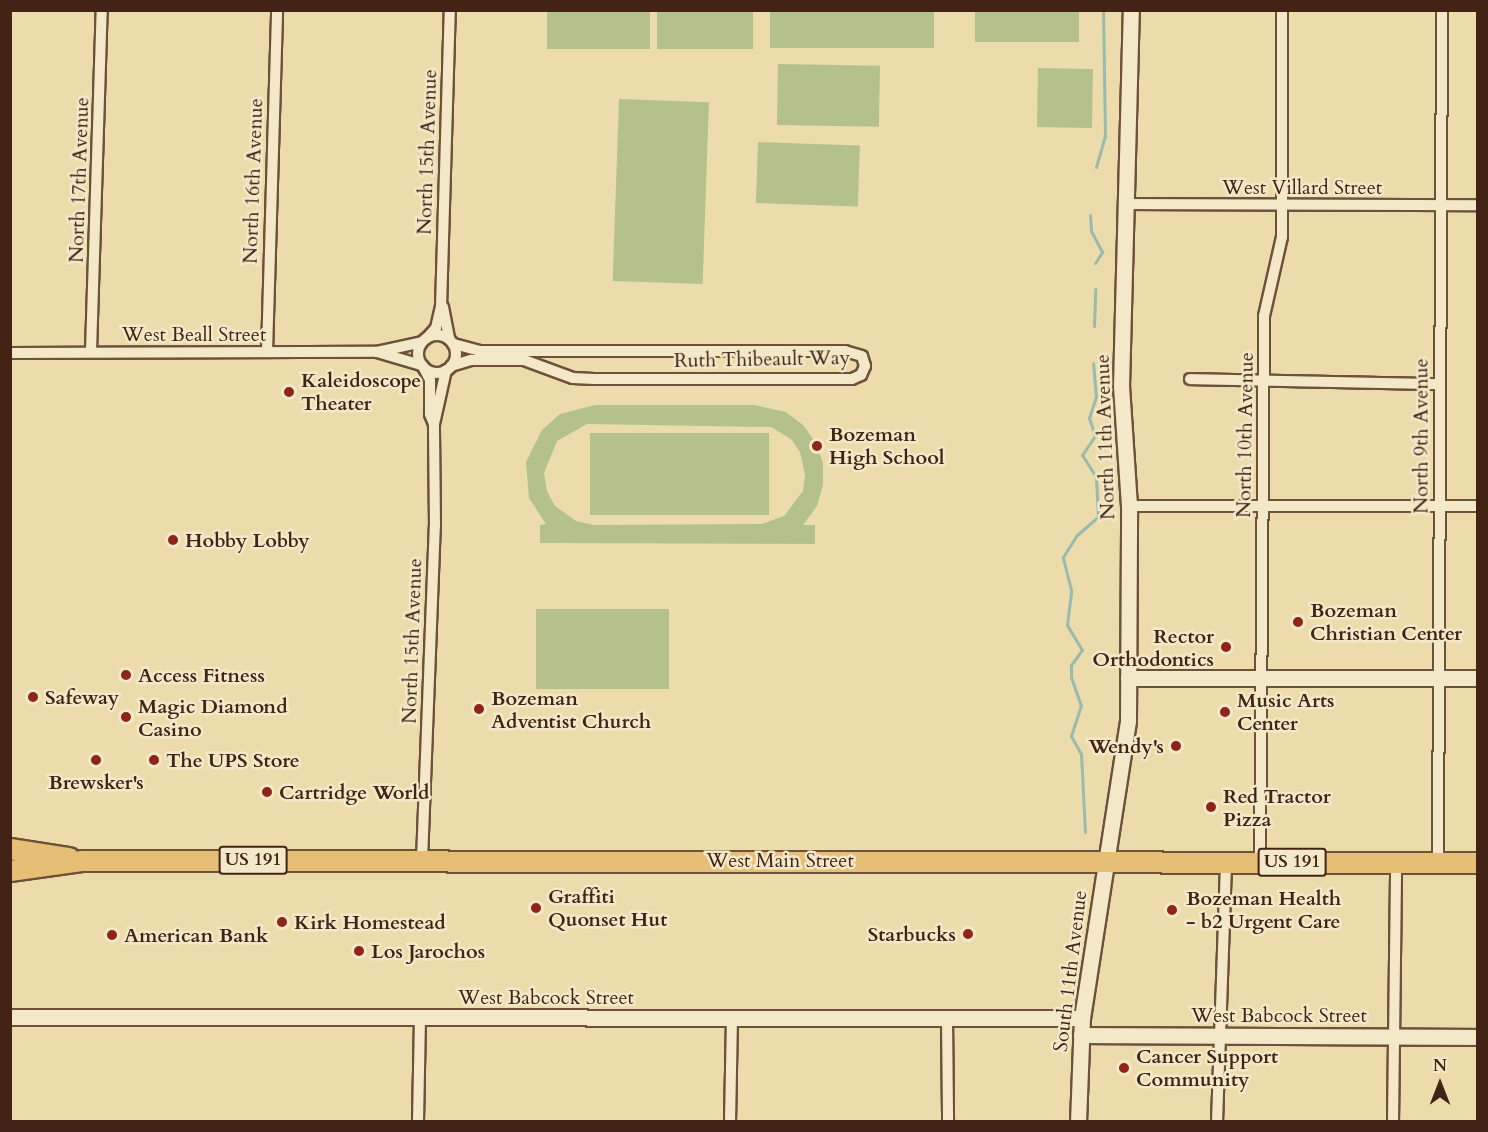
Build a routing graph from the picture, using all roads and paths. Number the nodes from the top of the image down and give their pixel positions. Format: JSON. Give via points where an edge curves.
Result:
{"nodes":[{"id":1,"x":102,"y":10,"type":"edge"},
{"id":2,"x":277,"y":10,"type":"edge"},
{"id":3,"x":450,"y":10,"type":"edge"},
{"id":4,"x":1131,"y":10,"type":"edge"},
{"id":5,"x":1282,"y":10,"type":"edge"},
{"id":6,"x":1442,"y":10,"type":"edge"},
{"id":7,"x":1126,"y":204,"type":"junction"},
{"id":8,"x":1283,"y":205,"type":"junction"},
{"id":9,"x":1441,"y":205,"type":"junction"},
{"id":10,"x":1478,"y":205,"type":"edge"},
{"id":11,"x":441,"y":295,"type":"junction"},
{"id":12,"x":424,"y":340,"type":"junction"},
{"id":13,"x":451,"y":341,"type":"junction"},
{"id":14,"x":91,"y":351,"type":"junction"},
{"id":15,"x":267,"y":352,"type":"junction"},
{"id":16,"x":377,"y":352,"type":"junction"},
{"id":17,"x":10,"y":353,"type":"edge"},
{"id":18,"x":422,"y":365,"type":"junction"},
{"id":19,"x":449,"y":368,"type":"junction"},
{"id":20,"x":1191,"y":379,"type":"dead end"},
{"id":21,"x":1262,"y":380,"type":"junction"},
{"id":22,"x":1438,"y":384,"type":"junction"},
{"id":23,"x":434,"y":424,"type":"junction"},
{"id":24,"x":1129,"y":506,"type":"junction"},
{"id":25,"x":1262,"y":506,"type":"junction"},
{"id":26,"x":1439,"y":506,"type":"junction"},
{"id":27,"x":1478,"y":506,"type":"edge"},
{"id":28,"x":1128,"y":678,"type":"junction"},
{"id":29,"x":1261,"y":678,"type":"junction"},
{"id":30,"x":1438,"y":678,"type":"junction"},
{"id":31,"x":1478,"y":678,"type":"edge"},
{"id":32,"x":10,"y":849,"type":"edge"},
{"id":33,"x":422,"y":860,"type":"junction"},
{"id":34,"x":83,"y":861,"type":"junction"},
{"id":35,"x":1106,"y":861,"type":"junction"},
{"id":36,"x":1226,"y":862,"type":"junction"},
{"id":37,"x":1260,"y":862,"type":"junction"},
{"id":38,"x":1396,"y":862,"type":"junction"},
{"id":39,"x":1438,"y":862,"type":"junction"},
{"id":40,"x":1478,"y":862,"type":"edge"},
{"id":41,"x":10,"y":871,"type":"edge"},
{"id":42,"x":10,"y":1017,"type":"edge"},
{"id":43,"x":420,"y":1017,"type":"junction"},
{"id":44,"x":732,"y":1018,"type":"junction"},
{"id":45,"x":947,"y":1018,"type":"junction"},
{"id":46,"x":1082,"y":1018,"type":"junction"},
{"id":47,"x":1081,"y":1035,"type":"junction"},
{"id":48,"x":1221,"y":1036,"type":"junction"},
{"id":49,"x":1396,"y":1037,"type":"junction"},
{"id":50,"x":1478,"y":1037,"type":"edge"},
{"id":51,"x":418,"y":1122,"type":"edge"},
{"id":52,"x":730,"y":1122,"type":"edge"},
{"id":53,"x":948,"y":1122,"type":"edge"},
{"id":54,"x":1078,"y":1122,"type":"edge"},
{"id":55,"x":1217,"y":1122,"type":"edge"},
{"id":56,"x":1393,"y":1122,"type":"edge"}],
"edges":[{"from":1,"to":14,"type":"street","name":"North 17th Avenue"},
{"from":2,"to":15,"type":"street","name":"North 16th Avenue"},
{"from":3,"to":11,"type":"street","name":"North 15th Avenue"},
{"from":4,"to":7,"type":"street","name":"North 11th Avenue"},
{"from":5,"to":8,"type":"street","name":"North 10th Avenue"},
{"from":6,"to":9,"type":"street","name":"North 9th Avenue"},
{"from":7,"to":8,"type":"street","name":"West Villard Street"},
{"from":7,"to":24,"type":"street","name":"North 11th Avenue","via":[[1121,386]]},
{"from":8,"to":9,"type":"street","name":"West Villard Street"},
{"from":8,"to":21,"type":"street","name":"North 10th Avenue","via":[[1281,246],[1266,299]]},
{"from":9,"to":10,"type":"street","name":"West Villard Street"},
{"from":9,"to":22,"type":"street","name":"North 9th Avenue"},
{"from":11,"to":12,"type":"street","name":"North 15th Avenue","via":[[436,328]]},
{"from":11,"to":13,"type":"street","name":"North 15th Avenue"},
{"from":12,"to":13,"type":"street","via":[[438,335]]},
{"from":12,"to":16,"type":"street","name":"West Beall Street"},
{"from":12,"to":18,"type":"street","via":[[418,354]]},
{"from":13,"to":19,"type":"street","via":[[456,355]]},
{"from":13,"to":19,"type":"street","name":"Ruth Thibeault Way","via":[[480,351],[845,351],[862,356],[865,366],[861,375],[852,379],[587,379],[524,360],[471,360]]},
{"from":14,"to":15,"type":"street","name":"West Beall Street"},
{"from":14,"to":17,"type":"street","name":"West Beall Street"},
{"from":15,"to":16,"type":"street","name":"West Beall Street"},
{"from":16,"to":18,"type":"street","name":"West Beall Street"},
{"from":18,"to":19,"type":"street","via":[[434,372]]},
{"from":18,"to":23,"type":"street","name":"North 15th Avenue","via":[[430,380],[430,414]]},
{"from":19,"to":23,"type":"street","name":"North 15th Avenue"},
{"from":20,"to":21,"type":"street"},
{"from":21,"to":22,"type":"street"},
{"from":21,"to":25,"type":"street","name":"North 10th Avenue"},
{"from":22,"to":26,"type":"street","name":"North 9th Avenue"},
{"from":23,"to":33,"type":"street","name":"North 15th Avenue","via":[[435,525]]},
{"from":24,"to":25,"type":"street"},
{"from":24,"to":28,"type":"street","name":"North 11th Avenue"},
{"from":25,"to":26,"type":"street"},
{"from":25,"to":29,"type":"street","name":"North 10th Avenue"},
{"from":26,"to":27,"type":"street"},
{"from":26,"to":30,"type":"street","name":"North 9th Avenue"},
{"from":28,"to":29,"type":"street"},
{"from":28,"to":35,"type":"street","name":"North 11th Avenue","via":[[1125,751]]},
{"from":29,"to":30,"type":"street"},
{"from":29,"to":37,"type":"street","name":"North 10th Avenue"},
{"from":30,"to":31,"type":"street"},
{"from":30,"to":39,"type":"street","name":"North 9th Avenue"},
{"from":32,"to":34,"type":"highway","name":"West Main Street","number":"US 191"},
{"from":33,"to":34,"type":"highway","name":"West Main Street","number":"US 191"},
{"from":33,"to":35,"type":"highway","name":"West Main Street","number":"US 191"},
{"from":34,"to":41,"type":"highway","name":"West Main Street","number":"US 191"},
{"from":35,"to":36,"type":"highway","name":"West Main Street","number":"US 191"},
{"from":35,"to":46,"type":"street","name":"South 11th Avenue"},
{"from":36,"to":37,"type":"highway","name":"West Main Street","number":"US 191"},
{"from":36,"to":48,"type":"street"},
{"from":37,"to":38,"type":"highway","name":"West Main Street","number":"US 191"},
{"from":38,"to":39,"type":"highway","name":"West Main Street","number":"US 191"},
{"from":38,"to":49,"type":"street"},
{"from":39,"to":40,"type":"highway","name":"West Main Street","number":"US 191"},
{"from":42,"to":43,"type":"street","name":"West Babcock Street"},
{"from":43,"to":44,"type":"street","name":"West Babcock Street"},
{"from":43,"to":51,"type":"street"},
{"from":44,"to":45,"type":"street","name":"West Babcock Street"},
{"from":44,"to":52,"type":"street"},
{"from":45,"to":46,"type":"street","name":"West Babcock Street"},
{"from":45,"to":53,"type":"street"},
{"from":46,"to":47,"type":"street","name":"South 11th Avenue"},
{"from":47,"to":48,"type":"street","name":"West Babcock Street"},
{"from":47,"to":54,"type":"street","name":"South 11th Avenue"},
{"from":48,"to":49,"type":"street","name":"West Babcock Street"},
{"from":48,"to":55,"type":"street"},
{"from":49,"to":50,"type":"street","name":"West Babcock Street"},
{"from":49,"to":56,"type":"street"}]}
